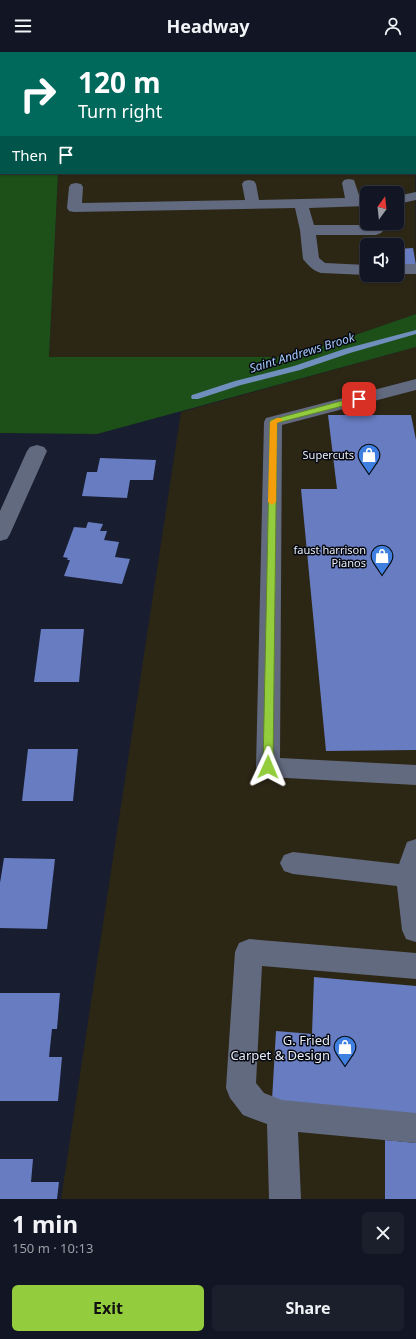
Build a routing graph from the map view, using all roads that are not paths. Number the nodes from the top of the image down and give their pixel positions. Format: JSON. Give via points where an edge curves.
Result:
{"nodes":[{"id":1,"x":349,"y":183,"type":"dead end"},
{"id":2,"x":250,"y":184,"type":"dead end"},
{"id":3,"x":76,"y":187,"type":"dead end"},
{"id":4,"x":416,"y":196,"type":"edge"},
{"id":5,"x":404,"y":199,"type":"edge"},
{"id":6,"x":360,"y":203,"type":"edge"},
{"id":7,"x":301,"y":204,"type":"junction"},
{"id":8,"x":253,"y":205,"type":"junction"},
{"id":9,"x":404,"y":205,"type":"edge"},
{"id":10,"x":416,"y":206,"type":"edge"},
{"id":11,"x":308,"y":230,"type":"junction"},
{"id":12,"x":360,"y":230,"type":"edge"},
{"id":13,"x":404,"y":269,"type":"edge"},
{"id":14,"x":416,"y":269,"type":"edge"},
{"id":15,"x":360,"y":270,"type":"edge"},
{"id":16,"x":416,"y":384,"type":"edge"},
{"id":17,"x":37,"y":451,"type":"dead end"},
{"id":18,"x":0,"y":534,"type":"edge"},
{"id":19,"x":416,"y":775,"type":"edge"},
{"id":20,"x":416,"y":850,"type":"edge"},
{"id":21,"x":293,"y":863,"type":"dead end"},
{"id":22,"x":409,"y":876,"type":"junction"},
{"id":23,"x":416,"y":930,"type":"edge"},
{"id":24,"x":416,"y":966,"type":"edge"},
{"id":25,"x":282,"y":1115,"type":"junction"},
{"id":26,"x":416,"y":1128,"type":"edge"},
{"id":27,"x":285,"y":1199,"type":"edge"}],
"edges":[{"from":1,"to":6,"type":"street"},
{"from":2,"to":8,"type":"street"},
{"from":3,"to":8,"type":"street","via":[[74,208]]},
{"from":4,"to":5,"type":"street"},
{"from":6,"to":7,"type":"street"},
{"from":7,"to":8,"type":"street"},
{"from":7,"to":11,"type":"street"},
{"from":9,"to":10,"type":"street"},
{"from":11,"to":12,"type":"street"},
{"from":11,"to":15,"type":"street","via":[[311,259],[321,268]]},
{"from":13,"to":14,"type":"street"},
{"from":16,"to":19,"type":"street","via":[[273,422],[268,767]]},
{"from":17,"to":18,"type":"street"},
{"from":20,"to":22,"type":"street"},
{"from":21,"to":22,"type":"street"},
{"from":22,"to":23,"type":"street"},
{"from":24,"to":25,"type":"street","via":[[250,952],[241,1088],[254,1104]]},
{"from":25,"to":26,"type":"street"},
{"from":25,"to":27,"type":"street"}]}
